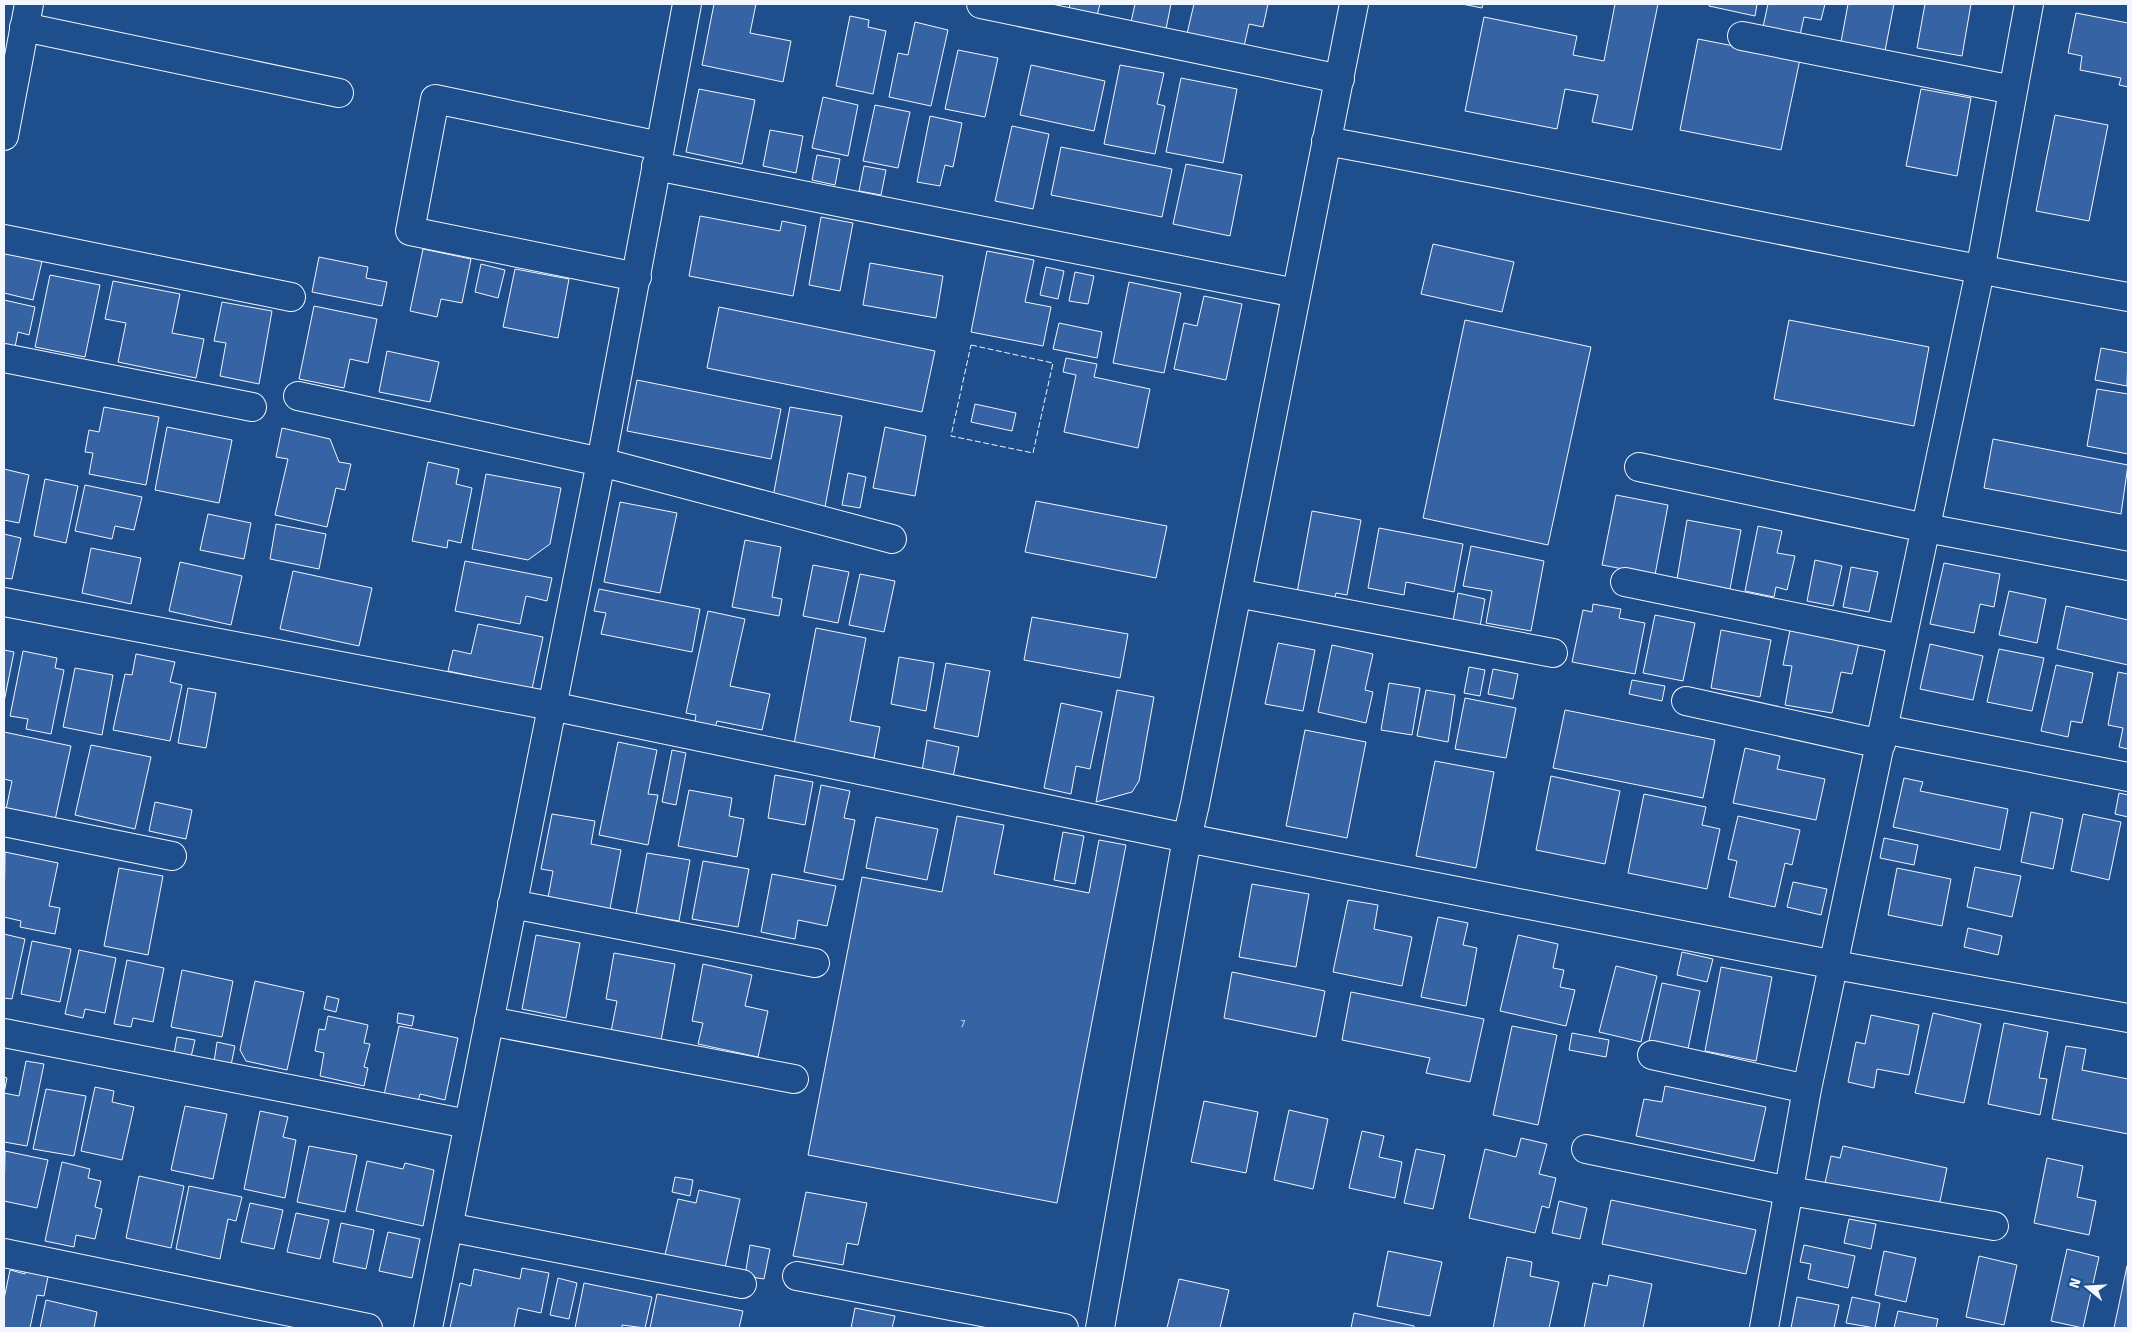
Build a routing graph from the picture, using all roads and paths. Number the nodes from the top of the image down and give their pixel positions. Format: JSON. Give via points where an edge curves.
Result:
{"nodes":[{"id":1,"x":687,"y":4,"type":"edge"},
{"id":2,"x":981,"y":4,"type":"edge"},
{"id":3,"x":1354,"y":4,"type":"edge"},
{"id":4,"x":2029,"y":4,"type":"edge"},
{"id":5,"x":26,"y":16,"type":"edge"},
{"id":6,"x":1742,"y":36,"type":"dead end"},
{"id":7,"x":1340,"y":79,"type":"junction"},
{"id":8,"x":2014,"y":90,"type":"junction"},
{"id":9,"x":339,"y":93,"type":"dead end"},
{"id":10,"x":4,"y":136,"type":"edge"},
{"id":11,"x":1326,"y":141,"type":"junction"},
{"id":12,"x":658,"y":156,"type":"junction"},
{"id":13,"x":4,"y":239,"type":"edge"},
{"id":14,"x":1980,"y":271,"type":"junction"},
{"id":15,"x":637,"y":277,"type":"junction"},
{"id":16,"x":1296,"y":294,"type":"junction"},
{"id":17,"x":291,"y":297,"type":"dead end"},
{"id":18,"x":2128,"y":297,"type":"edge"},
{"id":19,"x":4,"y":358,"type":"edge"},
{"id":20,"x":298,"y":396,"type":"dead end"},
{"id":21,"x":252,"y":407,"type":"dead end"},
{"id":22,"x":601,"y":462,"type":"junction"},
{"id":23,"x":1639,"y":467,"type":"dead end"},
{"id":24,"x":1926,"y":528,"type":"junction"},
{"id":25,"x":892,"y":539,"type":"dead end"},
{"id":26,"x":2128,"y":566,"type":"edge"},
{"id":27,"x":1624,"y":582,"type":"dead end"},
{"id":28,"x":1237,"y":593,"type":"junction"},
{"id":29,"x":4,"y":602,"type":"edge"},
{"id":30,"x":1901,"y":639,"type":"junction"},
{"id":31,"x":1553,"y":652,"type":"dead end"},
{"id":32,"x":1686,"y":701,"type":"dead end"},
{"id":33,"x":551,"y":706,"type":"junction"},
{"id":34,"x":1882,"y":737,"type":"junction"},
{"id":35,"x":2128,"y":777,"type":"edge"},
{"id":36,"x":4,"y":822,"type":"edge"},
{"id":37,"x":1186,"y":838,"type":"junction"},
{"id":38,"x":172,"y":856,"type":"dead end"},
{"id":39,"x":512,"y":904,"type":"junction"},
{"id":40,"x":815,"y":963,"type":"dead end"},
{"id":41,"x":1835,"y":965,"type":"junction"},
{"id":42,"x":2128,"y":1018,"type":"edge"},
{"id":43,"x":489,"y":1021,"type":"junction"},
{"id":44,"x":4,"y":1033,"type":"edge"},
{"id":45,"x":1652,"y":1054,"type":"dead end"},
{"id":46,"x":794,"y":1079,"type":"dead end"},
{"id":47,"x":1807,"y":1089,"type":"junction"},
{"id":48,"x":468,"y":1124,"type":"junction"},
{"id":49,"x":1586,"y":1149,"type":"dead end"},
{"id":50,"x":1790,"y":1190,"type":"junction"},
{"id":51,"x":1994,"y":1226,"type":"dead end"},
{"id":52,"x":448,"y":1227,"type":"junction"},
{"id":53,"x":4,"y":1253,"type":"edge"},
{"id":54,"x":797,"y":1276,"type":"dead end"},
{"id":55,"x":742,"y":1284,"type":"dead end"},
{"id":56,"x":368,"y":1328,"type":"edge"},
{"id":57,"x":428,"y":1328,"type":"edge"},
{"id":58,"x":1064,"y":1328,"type":"edge"},
{"id":59,"x":1100,"y":1328,"type":"edge"},
{"id":60,"x":1764,"y":1328,"type":"edge"}],
"edges":[{"from":1,"to":12,"type":"street"},
{"from":2,"to":7,"type":"street"},
{"from":3,"to":7,"type":"street"},
{"from":4,"to":8,"type":"street"},
{"from":5,"to":9,"type":"street"},
{"from":5,"to":10,"type":"street"},
{"from":6,"to":8,"type":"street"},
{"from":7,"to":11,"type":"street"},
{"from":8,"to":14,"type":"street"},
{"from":11,"to":14,"type":"street"},
{"from":11,"to":16,"type":"street"},
{"from":12,"to":15,"type":"street"},
{"from":12,"to":15,"type":"street","via":[[435,99],[410,231]]},
{"from":12,"to":16,"type":"street"},
{"from":13,"to":17,"type":"street"},
{"from":14,"to":18,"type":"street"},
{"from":14,"to":24,"type":"street"},
{"from":15,"to":22,"type":"street"},
{"from":16,"to":28,"type":"street"},
{"from":19,"to":21,"type":"street"},
{"from":20,"to":22,"type":"street"},
{"from":22,"to":25,"type":"street"},
{"from":22,"to":33,"type":"street"},
{"from":23,"to":24,"type":"street"},
{"from":24,"to":26,"type":"street"},
{"from":24,"to":30,"type":"street"},
{"from":27,"to":30,"type":"street"},
{"from":28,"to":31,"type":"street"},
{"from":28,"to":37,"type":"street","via":[[1196,804]]},
{"from":29,"to":33,"type":"street"},
{"from":30,"to":34,"type":"street"},
{"from":32,"to":34,"type":"street"},
{"from":33,"to":37,"type":"street"},
{"from":33,"to":39,"type":"street"},
{"from":34,"to":35,"type":"street"},
{"from":34,"to":41,"type":"street"},
{"from":36,"to":38,"type":"street"},
{"from":37,"to":41,"type":"street"},
{"from":37,"to":59,"type":"street"},
{"from":39,"to":40,"type":"street"},
{"from":39,"to":43,"type":"street"},
{"from":41,"to":42,"type":"street"},
{"from":41,"to":47,"type":"street"},
{"from":43,"to":46,"type":"street"},
{"from":43,"to":48,"type":"street"},
{"from":44,"to":48,"type":"street"},
{"from":45,"to":47,"type":"street"},
{"from":47,"to":50,"type":"street"},
{"from":48,"to":52,"type":"street"},
{"from":49,"to":50,"type":"street"},
{"from":50,"to":51,"type":"street"},
{"from":50,"to":60,"type":"street"},
{"from":52,"to":55,"type":"street"},
{"from":52,"to":57,"type":"street"},
{"from":53,"to":56,"type":"street"},
{"from":54,"to":58,"type":"street"}]}
